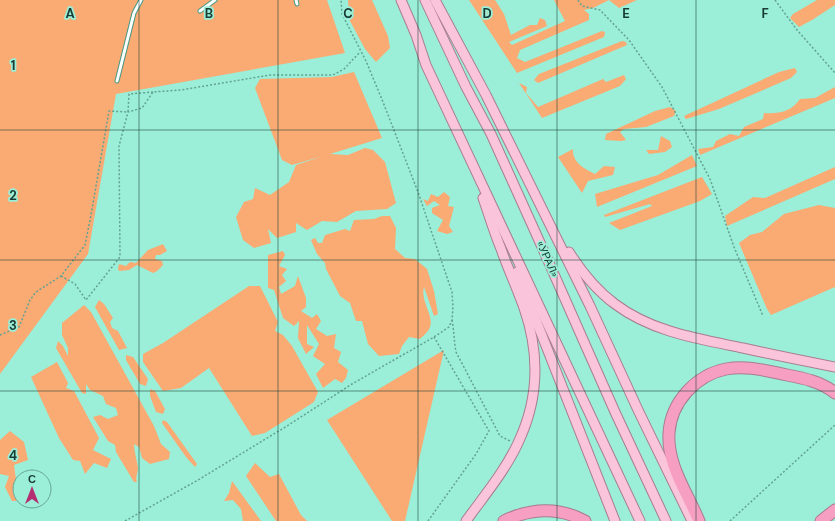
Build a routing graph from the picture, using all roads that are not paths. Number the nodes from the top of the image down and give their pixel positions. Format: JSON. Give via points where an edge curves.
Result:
{"nodes":[{"id":1,"x":141,"y":0,"type":"edge"},
{"id":2,"x":215,"y":0,"type":"edge"},
{"id":3,"x":401,"y":0,"type":"edge"},
{"id":4,"x":425,"y":0,"type":"edge"},
{"id":5,"x":435,"y":0,"type":"edge"},
{"id":6,"x":200,"y":11,"type":"dead end"},
{"id":7,"x":426,"y":65,"type":"junction"},
{"id":8,"x":117,"y":81,"type":"dead end"},
{"id":9,"x":482,"y":194,"type":"junction"},
{"id":10,"x":549,"y":225,"type":"junction"},
{"id":11,"x":835,"y":367,"type":"edge"},
{"id":12,"x":835,"y":392,"type":"edge"},
{"id":13,"x":835,"y":510,"type":"edge"},
{"id":14,"x":466,"y":521,"type":"edge"},
{"id":15,"x":504,"y":521,"type":"edge"},
{"id":16,"x":586,"y":521,"type":"edge"},
{"id":17,"x":615,"y":521,"type":"edge"},
{"id":18,"x":640,"y":521,"type":"edge"},
{"id":19,"x":666,"y":521,"type":"edge"},
{"id":20,"x":692,"y":521,"type":"edge"},
{"id":21,"x":699,"y":521,"type":"edge"},
{"id":22,"x":820,"y":521,"type":"edge"}],
"edges":[{"from":1,"to":8,"type":"lane","via":[[134,13]]},
{"from":2,"to":6,"type":"lane"},
{"from":3,"to":7,"type":"main road"},
{"from":4,"to":19,"type":"main road","name":"«УРАЛ»","via":[[491,134]]},
{"from":5,"to":10,"type":"main road","via":[[486,95]]},
{"from":7,"to":9,"type":"main road"},
{"from":7,"to":18,"type":"main road"},
{"from":9,"to":14,"type":"main road","via":[[532,334],[536,374],[530,414],[518,444]]},
{"from":9,"to":17,"type":"main road","via":[[520,279]]},
{"from":10,"to":11,"type":"main road","via":[[584,274],[614,304],[656,327]]},
{"from":10,"to":20,"type":"main road"},
{"from":12,"to":21,"type":"highway","via":[[793,376],[749,368],[726,369],[700,379],[689,389],[677,407],[669,430],[669,443],[673,465]]},
{"from":13,"to":22,"type":"highway"},
{"from":15,"to":16,"type":"highway","via":[[540,510],[566,513]]}]}
